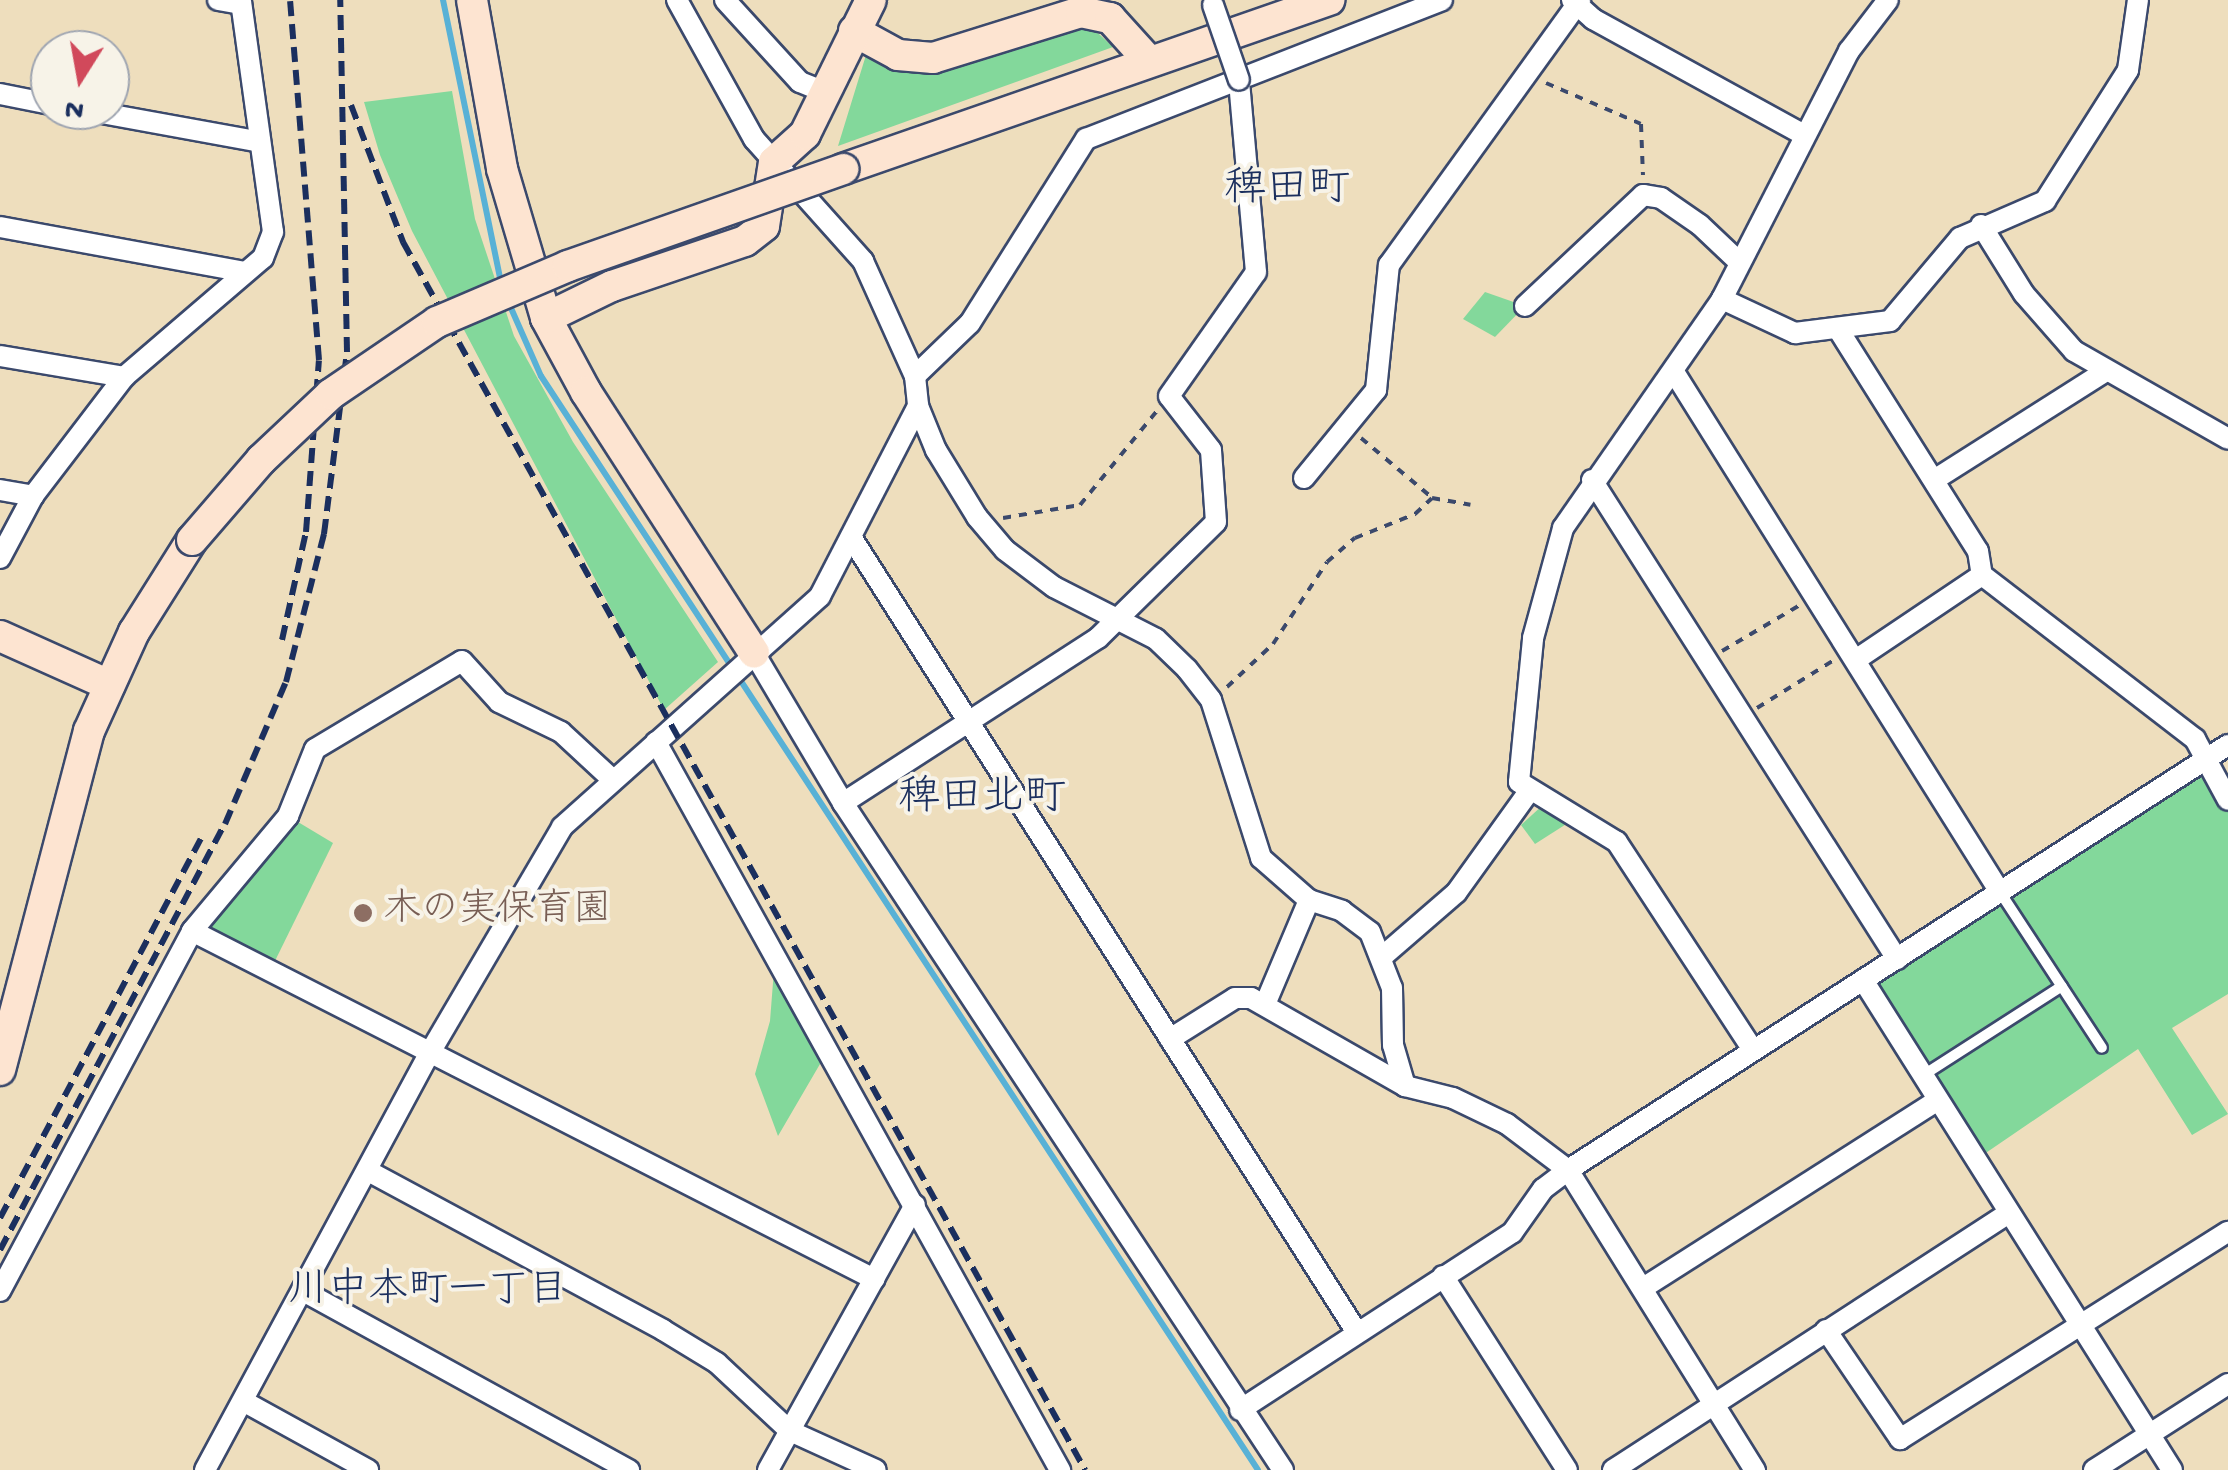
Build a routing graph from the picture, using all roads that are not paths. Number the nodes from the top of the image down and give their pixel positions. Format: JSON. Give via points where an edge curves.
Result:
{"nodes":[{"id":1,"x":218,"y":0,"type":"edge"},
{"id":2,"x":472,"y":0,"type":"edge"},
{"id":3,"x":677,"y":0,"type":"edge"},
{"id":4,"x":725,"y":0,"type":"edge"},
{"id":5,"x":871,"y":0,"type":"edge"},
{"id":6,"x":1330,"y":0,"type":"edge"},
{"id":7,"x":1442,"y":0,"type":"edge"},
{"id":8,"x":1888,"y":0,"type":"edge"},
{"id":9,"x":2138,"y":0,"type":"edge"},
{"id":10,"x":1577,"y":1,"type":"edge"},
{"id":11,"x":241,"y":2,"type":"edge"},
{"id":12,"x":1214,"y":2,"type":"edge"},
{"id":13,"x":854,"y":32,"type":"junction"},
{"id":14,"x":1148,"y":61,"type":"junction"},
{"id":15,"x":1239,"y":80,"type":"junction"},
{"id":16,"x":825,"y":92,"type":"junction"},
{"id":17,"x":0,"y":94,"type":"edge"},
{"id":18,"x":30,"y":100,"type":"edge"},
{"id":19,"x":130,"y":118,"type":"edge"},
{"id":20,"x":1804,"y":135,"type":"junction"},
{"id":21,"x":256,"y":141,"type":"junction"},
{"id":22,"x":774,"y":162,"type":"junction"},
{"id":23,"x":1981,"y":226,"type":"junction"},
{"id":24,"x":0,"y":227,"type":"edge"},
{"id":25,"x":1740,"y":263,"type":"junction"},
{"id":26,"x":245,"y":272,"type":"junction"},
{"id":27,"x":1722,"y":299,"type":"junction"},
{"id":28,"x":1525,"y":306,"type":"dead end"},
{"id":29,"x":546,"y":318,"type":"junction"},
{"id":30,"x":1838,"y":329,"type":"junction"},
{"id":31,"x":0,"y":356,"type":"edge"},
{"id":32,"x":1674,"y":372,"type":"junction"},
{"id":33,"x":2104,"y":372,"type":"junction"},
{"id":34,"x":915,"y":376,"type":"junction"},
{"id":35,"x":124,"y":377,"type":"junction"},
{"id":36,"x":918,"y":406,"type":"junction"},
{"id":37,"x":2228,"y":439,"type":"edge"},
{"id":38,"x":1304,"y":478,"type":"dead end"},
{"id":39,"x":1592,"y":480,"type":"junction"},
{"id":40,"x":1934,"y":480,"type":"junction"},
{"id":41,"x":0,"y":490,"type":"edge"},
{"id":42,"x":33,"y":496,"type":"junction"},
{"id":43,"x":852,"y":537,"type":"junction"},
{"id":44,"x":0,"y":558,"type":"edge"},
{"id":45,"x":1982,"y":576,"type":"junction"},
{"id":46,"x":1118,"y":616,"type":"junction"},
{"id":47,"x":0,"y":636,"type":"edge"},
{"id":48,"x":750,"y":657,"type":"junction"},
{"id":49,"x":1857,"y":659,"type":"junction"},
{"id":50,"x":109,"y":685,"type":"junction"},
{"id":51,"x":966,"y":720,"type":"junction"},
{"id":52,"x":656,"y":742,"type":"junction"},
{"id":53,"x":2228,"y":745,"type":"edge"},
{"id":54,"x":2204,"y":760,"type":"junction"},
{"id":55,"x":612,"y":779,"type":"junction"},
{"id":56,"x":1530,"y":790,"type":"junction"},
{"id":57,"x":2228,"y":800,"type":"edge"},
{"id":58,"x":843,"y":803,"type":"junction"},
{"id":59,"x":2000,"y":892,"type":"junction"},
{"id":60,"x":1310,"y":900,"type":"junction"},
{"id":61,"x":192,"y":931,"type":"junction"},
{"id":62,"x":1382,"y":957,"type":"junction"},
{"id":63,"x":1897,"y":958,"type":"junction"},
{"id":64,"x":1863,"y":980,"type":"junction"},
{"id":65,"x":2062,"y":986,"type":"junction"},
{"id":66,"x":1266,"y":1002,"type":"junction"},
{"id":67,"x":1170,"y":1039,"type":"junction"},
{"id":68,"x":2102,"y":1048,"type":"dead end"},
{"id":69,"x":432,"y":1049,"type":"junction"},
{"id":70,"x":1753,"y":1050,"type":"junction"},
{"id":71,"x":0,"y":1070,"type":"edge"},
{"id":72,"x":1921,"y":1077,"type":"junction"},
{"id":73,"x":1405,"y":1086,"type":"junction"},
{"id":74,"x":1936,"y":1101,"type":"junction"},
{"id":75,"x":1568,"y":1170,"type":"junction"},
{"id":76,"x":370,"y":1172,"type":"junction"},
{"id":77,"x":915,"y":1205,"type":"junction"},
{"id":78,"x":2006,"y":1215,"type":"junction"},
{"id":79,"x":2228,"y":1232,"type":"edge"},
{"id":80,"x":1443,"y":1276,"type":"junction"},
{"id":81,"x":874,"y":1279,"type":"junction"},
{"id":82,"x":1643,"y":1288,"type":"junction"},
{"id":83,"x":0,"y":1292,"type":"edge"},
{"id":84,"x":305,"y":1292,"type":"junction"},
{"id":85,"x":2084,"y":1326,"type":"junction"},
{"id":86,"x":1826,"y":1330,"type":"junction"},
{"id":87,"x":1356,"y":1331,"type":"junction"},
{"id":88,"x":2228,"y":1384,"type":"edge"},
{"id":89,"x":243,"y":1402,"type":"junction"},
{"id":90,"x":1717,"y":1402,"type":"junction"},
{"id":91,"x":1240,"y":1410,"type":"junction"},
{"id":92,"x":790,"y":1431,"type":"junction"},
{"id":93,"x":2149,"y":1434,"type":"junction"},
{"id":94,"x":205,"y":1470,"type":"edge"},
{"id":95,"x":368,"y":1470,"type":"edge"},
{"id":96,"x":629,"y":1470,"type":"edge"},
{"id":97,"x":768,"y":1470,"type":"edge"},
{"id":98,"x":876,"y":1470,"type":"edge"},
{"id":99,"x":1060,"y":1470,"type":"edge"},
{"id":100,"x":1283,"y":1470,"type":"edge"},
{"id":101,"x":1568,"y":1470,"type":"edge"},
{"id":102,"x":1613,"y":1470,"type":"edge"},
{"id":103,"x":1755,"y":1470,"type":"edge"},
{"id":104,"x":2094,"y":1470,"type":"edge"},
{"id":105,"x":2172,"y":1470,"type":"edge"}],
"edges":[{"from":1,"to":11,"type":"street"},
{"from":2,"to":29,"type":"street","via":[[502,169]]},
{"from":3,"to":22,"type":"street","via":[[754,140]]},
{"from":4,"to":16,"type":"street","via":[[800,82]]},
{"from":5,"to":13,"type":"street"},
{"from":6,"to":14,"type":"street"},
{"from":7,"to":15,"type":"street"},
{"from":8,"to":20,"type":"street","via":[[1849,52]]},
{"from":9,"to":23,"type":"street","via":[[2128,70],[2046,201]]},
{"from":10,"to":20,"type":"street","via":[[1593,19]]},
{"from":10,"to":38,"type":"street","via":[[1532,76],[1390,265],[1376,390]]},
{"from":11,"to":21,"type":"street"},
{"from":12,"to":15,"type":"street","bridge":true},
{"from":13,"to":14,"type":"street","via":[[898,55],[932,58],[1081,12],[1110,18]]},
{"from":13,"to":16,"type":"street"},
{"from":14,"to":50,"type":"street","bridge":true,"via":[[568,266],[437,322],[331,394],[260,460],[192,540]]},
{"from":15,"to":34,"type":"street","via":[[1086,139],[970,323]]},
{"from":15,"to":46,"type":"street","via":[[1256,272],[1169,396],[1211,450],[1216,522]]},
{"from":16,"to":22,"type":"street","via":[[805,134]]},
{"from":17,"to":18,"type":"street"},
{"from":19,"to":21,"type":"street"},
{"from":20,"to":25,"type":"street"},
{"from":21,"to":26,"type":"street","via":[[273,232],[263,258]]},
{"from":22,"to":29,"type":"street","via":[[764,226],[744,241],[612,286]]},
{"from":22,"to":34,"type":"street","via":[[864,261]]},
{"from":23,"to":30,"type":"street","via":[[1960,238],[1890,322]]},
{"from":23,"to":33,"type":"street","via":[[2050,329]]},
{"from":24,"to":26,"type":"street"},
{"from":25,"to":27,"type":"street"},
{"from":25,"to":28,"type":"street","via":[[1700,224],[1660,198],[1643,195]]},
{"from":26,"to":35,"type":"street"},
{"from":27,"to":30,"type":"street","via":[[1795,333]]},
{"from":27,"to":32,"type":"street"},
{"from":29,"to":48,"type":"street"},
{"from":30,"to":40,"type":"street"},
{"from":31,"to":35,"type":"street"},
{"from":32,"to":39,"type":"street"},
{"from":32,"to":49,"type":"street"},
{"from":33,"to":37,"type":"street","via":[[2123,376]]},
{"from":33,"to":40,"type":"street"},
{"from":34,"to":36,"type":"street"},
{"from":35,"to":42,"type":"street"},
{"from":36,"to":43,"type":"street"},
{"from":36,"to":46,"type":"street","via":[[977,516],[1006,550],[1054,586]]},
{"from":39,"to":56,"type":"street","via":[[1563,528],[1533,638],[1518,782]]},
{"from":39,"to":63,"type":"street"},
{"from":40,"to":45,"type":"street","via":[[1978,550]]},
{"from":41,"to":42,"type":"street"},
{"from":42,"to":44,"type":"street"},
{"from":43,"to":48,"type":"street","via":[[820,596]]},
{"from":43,"to":51,"type":"street"},
{"from":45,"to":49,"type":"street"},
{"from":45,"to":54,"type":"street","via":[[2196,739]]},
{"from":46,"to":51,"type":"street","via":[[1098,638]]},
{"from":46,"to":60,"type":"street","via":[[1156,639],[1211,700],[1261,858]]},
{"from":47,"to":50,"type":"street"},
{"from":48,"to":52,"type":"street"},
{"from":48,"to":58,"type":"street"},
{"from":49,"to":59,"type":"street"},
{"from":50,"to":71,"type":"street","via":[[64,812]]},
{"from":51,"to":58,"type":"street"},
{"from":51,"to":67,"type":"street"},
{"from":52,"to":55,"type":"street"},
{"from":52,"to":77,"type":"street"},
{"from":53,"to":54,"type":"street"},
{"from":54,"to":57,"type":"street"},
{"from":54,"to":59,"type":"street"},
{"from":55,"to":61,"type":"street","via":[[561,732],[498,702],[462,661],[315,749],[288,816]]},
{"from":55,"to":69,"type":"street","via":[[542,856]]},
{"from":56,"to":62,"type":"street","via":[[1456,893]]},
{"from":56,"to":70,"type":"street","via":[[1617,842]]},
{"from":58,"to":91,"type":"street"},
{"from":59,"to":63,"type":"street"},
{"from":59,"to":65,"type":"lane"},
{"from":60,"to":62,"type":"street","via":[[1342,911],[1370,932]]},
{"from":60,"to":66,"type":"street"},
{"from":61,"to":69,"type":"street"},
{"from":61,"to":83,"type":"street"},
{"from":62,"to":73,"type":"street"},
{"from":63,"to":64,"type":"street"},
{"from":64,"to":70,"type":"street"},
{"from":64,"to":72,"type":"street"},
{"from":65,"to":68,"type":"lane"},
{"from":65,"to":72,"type":"lane"},
{"from":66,"to":67,"type":"street","via":[[1235,998]]},
{"from":66,"to":73,"type":"street"},
{"from":67,"to":87,"type":"street"},
{"from":69,"to":76,"type":"street"},
{"from":69,"to":81,"type":"street"},
{"from":70,"to":75,"type":"street"},
{"from":72,"to":74,"type":"street"},
{"from":73,"to":75,"type":"street","via":[[1453,1098],[1507,1124]]},
{"from":74,"to":78,"type":"street"},
{"from":74,"to":82,"type":"street"},
{"from":75,"to":80,"type":"street","via":[[1542,1189],[1512,1233]]},
{"from":75,"to":82,"type":"street"},
{"from":76,"to":84,"type":"street"},
{"from":76,"to":92,"type":"street","via":[[717,1363]]},
{"from":77,"to":81,"type":"street"},
{"from":77,"to":99,"type":"street"},
{"from":78,"to":85,"type":"street"},
{"from":78,"to":86,"type":"street"},
{"from":79,"to":85,"type":"street"},
{"from":80,"to":87,"type":"street"},
{"from":80,"to":101,"type":"street"},
{"from":81,"to":92,"type":"street"},
{"from":82,"to":90,"type":"street"},
{"from":84,"to":89,"type":"street"},
{"from":84,"to":96,"type":"street"},
{"from":85,"to":86,"type":"street","via":[[1900,1439]]},
{"from":85,"to":93,"type":"street"},
{"from":86,"to":90,"type":"street"},
{"from":87,"to":91,"type":"street"},
{"from":88,"to":93,"type":"street"},
{"from":89,"to":94,"type":"street"},
{"from":89,"to":95,"type":"street"},
{"from":90,"to":102,"type":"street"},
{"from":90,"to":103,"type":"street"},
{"from":91,"to":100,"type":"street"},
{"from":92,"to":97,"type":"street"},
{"from":92,"to":98,"type":"street"},
{"from":93,"to":104,"type":"street"},
{"from":93,"to":105,"type":"street"}]}
